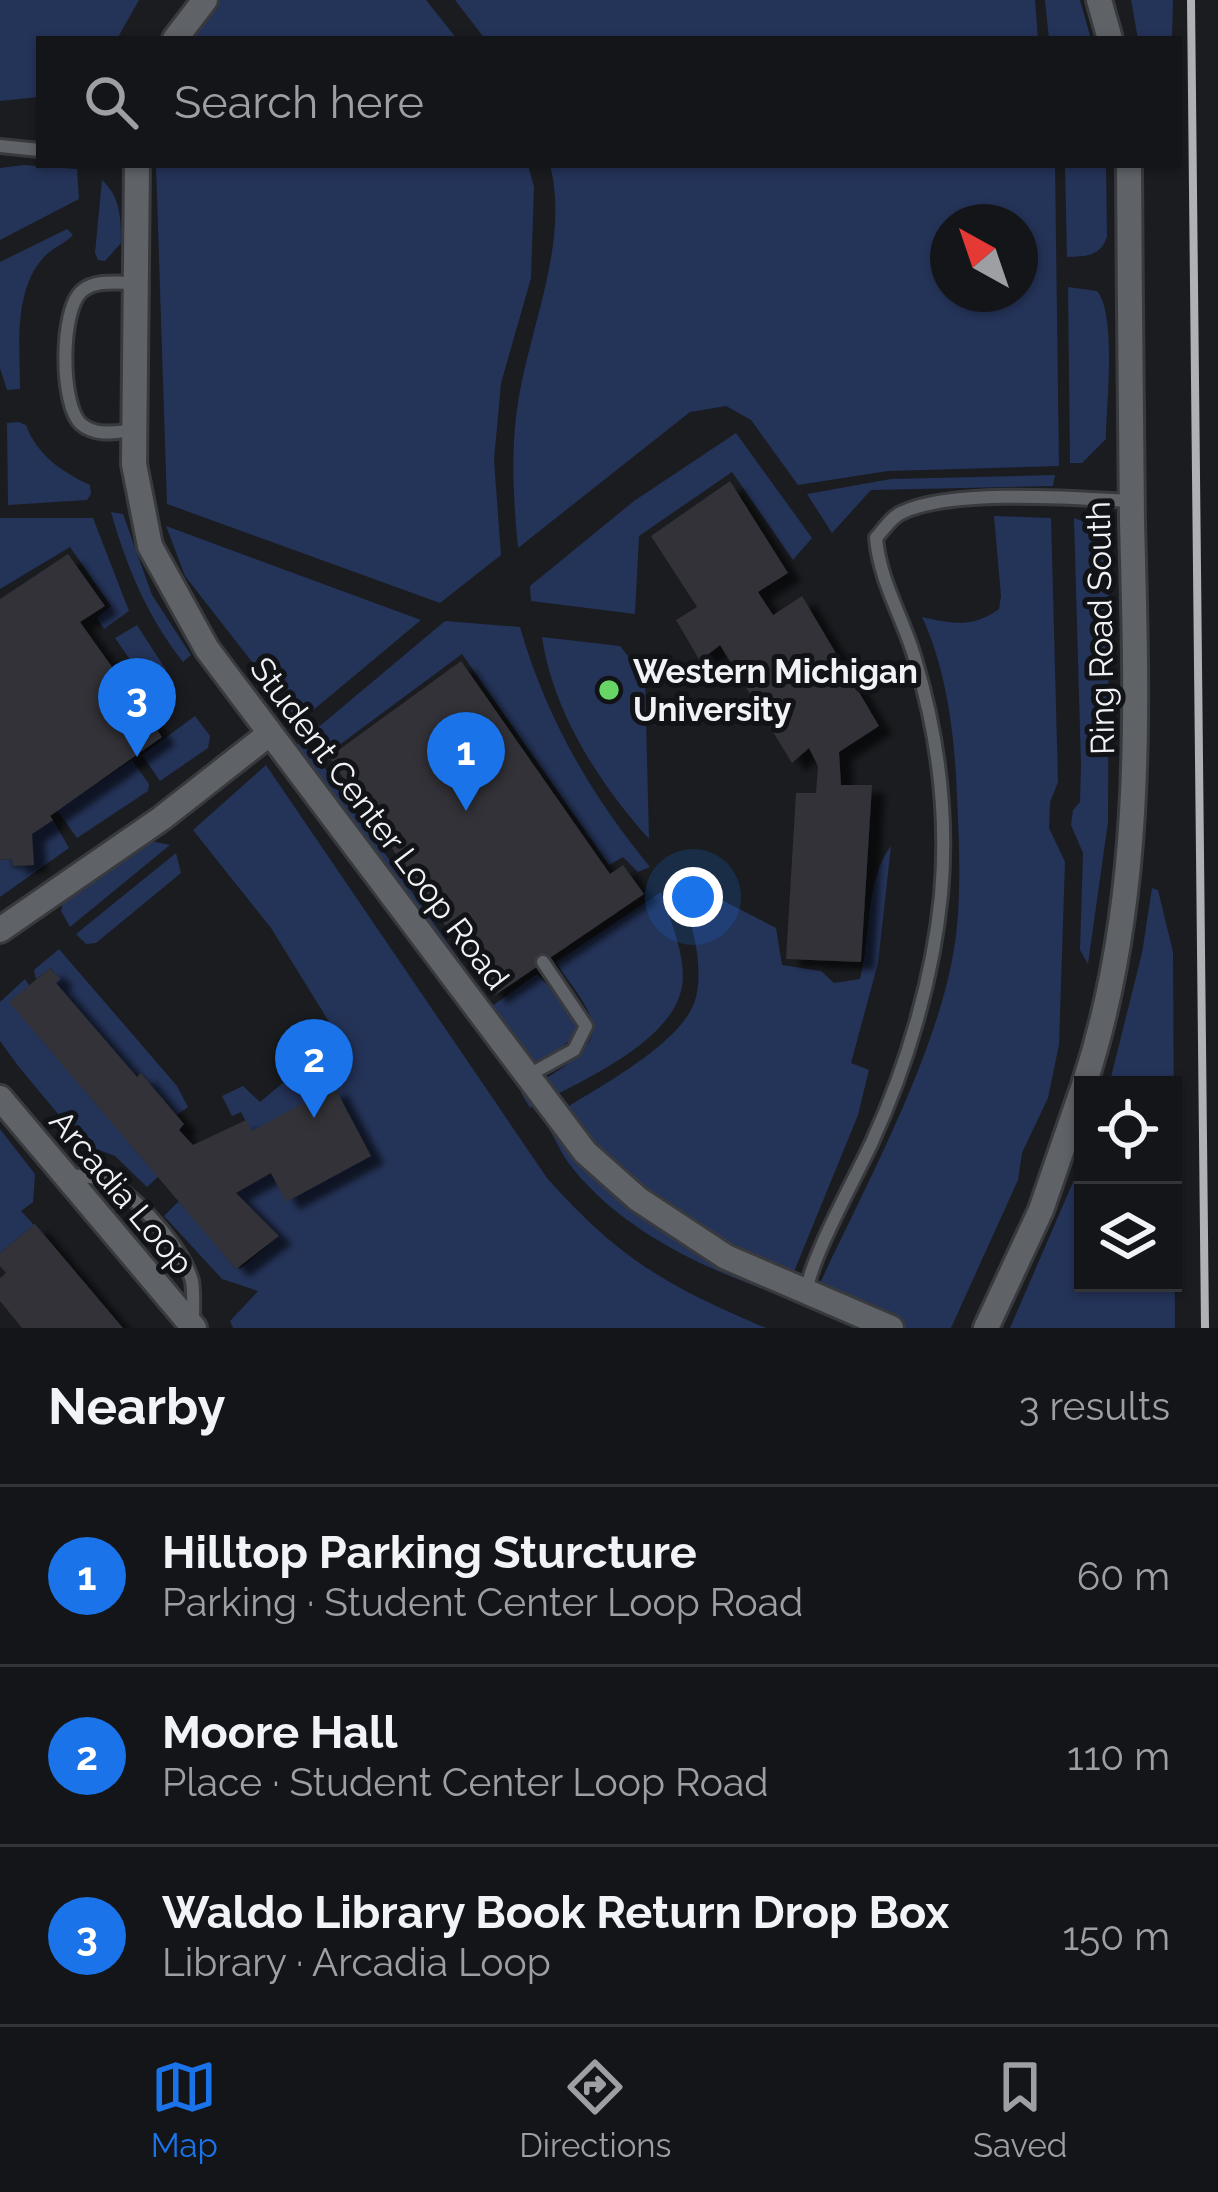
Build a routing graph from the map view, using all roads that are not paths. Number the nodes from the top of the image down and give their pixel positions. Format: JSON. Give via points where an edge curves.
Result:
{"nodes":[{"id":1,"x":205,"y":0,"type":"edge"},
{"id":2,"x":1099,"y":0,"type":"edge"},
{"id":3,"x":177,"y":36,"type":"edge"},
{"id":4,"x":1109,"y":36,"type":"edge"},
{"id":5,"x":0,"y":146,"type":"edge"},
{"id":6,"x":36,"y":150,"type":"edge"},
{"id":7,"x":137,"y":168,"type":"edge"},
{"id":8,"x":1129,"y":168,"type":"edge"},
{"id":9,"x":137,"y":283,"type":"junction"},
{"id":10,"x":135,"y":430,"type":"junction"},
{"id":11,"x":1132,"y":501,"type":"junction"},
{"id":12,"x":269,"y":734,"type":"junction"},
{"id":13,"x":0,"y":930,"type":"edge"},
{"id":14,"x":543,"y":962,"type":"dead end"},
{"id":15,"x":529,"y":1075,"type":"junction"},
{"id":16,"x":1087,"y":1076,"type":"edge"},
{"id":17,"x":0,"y":1098,"type":"edge"},
{"id":18,"x":1074,"y":1116,"type":"edge"},
{"id":19,"x":65,"y":1175,"type":"junction"},
{"id":20,"x":806,"y":1293,"type":"junction"},
{"id":21,"x":194,"y":1328,"type":"edge"},
{"id":22,"x":892,"y":1328,"type":"edge"},
{"id":23,"x":986,"y":1328,"type":"edge"}],
"edges":[{"from":1,"to":3,"type":"street"},
{"from":2,"to":4,"type":"street"},
{"from":5,"to":6,"type":"lane"},
{"from":7,"to":9,"type":"street","name":"Student Center Loop Road"},
{"from":8,"to":11,"type":"street","name":"Ring Road South"},
{"from":9,"to":10,"type":"street","name":"Student Center Loop Road"},
{"from":9,"to":10,"type":"lane","via":[[92,284],[77,293],[66,358],[80,423],[100,433]]},
{"from":10,"to":12,"type":"street","name":"Student Center Loop Road","via":[[150,546],[207,649]]},
{"from":11,"to":16,"type":"street","name":"Ring Road South","via":[[1134,812],[1125,907]]},
{"from":11,"to":20,"type":"lane","via":[[939,501],[898,513],[877,538],[879,569],[934,727],[941,893],[918,1011],[887,1109]]},
{"from":12,"to":13,"type":"street"},
{"from":12,"to":15,"type":"street","name":"Student Center Loop Road"},
{"from":14,"to":15,"type":"lane","via":[[586,1025],[574,1050]]},
{"from":15,"to":20,"type":"street","name":"Student Center Loop Road","via":[[585,1152],[638,1199],[726,1257]]},
{"from":17,"to":19,"type":"street","name":"Arcadia Loop"},
{"from":18,"to":23,"type":"street","name":"Ring Road South"},
{"from":19,"to":21,"type":"street","name":"Arcadia Loop"},
{"from":19,"to":21,"type":"lane","via":[[117,1187],[154,1222],[192,1282]]},
{"from":20,"to":22,"type":"street","name":"Student Center Loop Road"}]}
